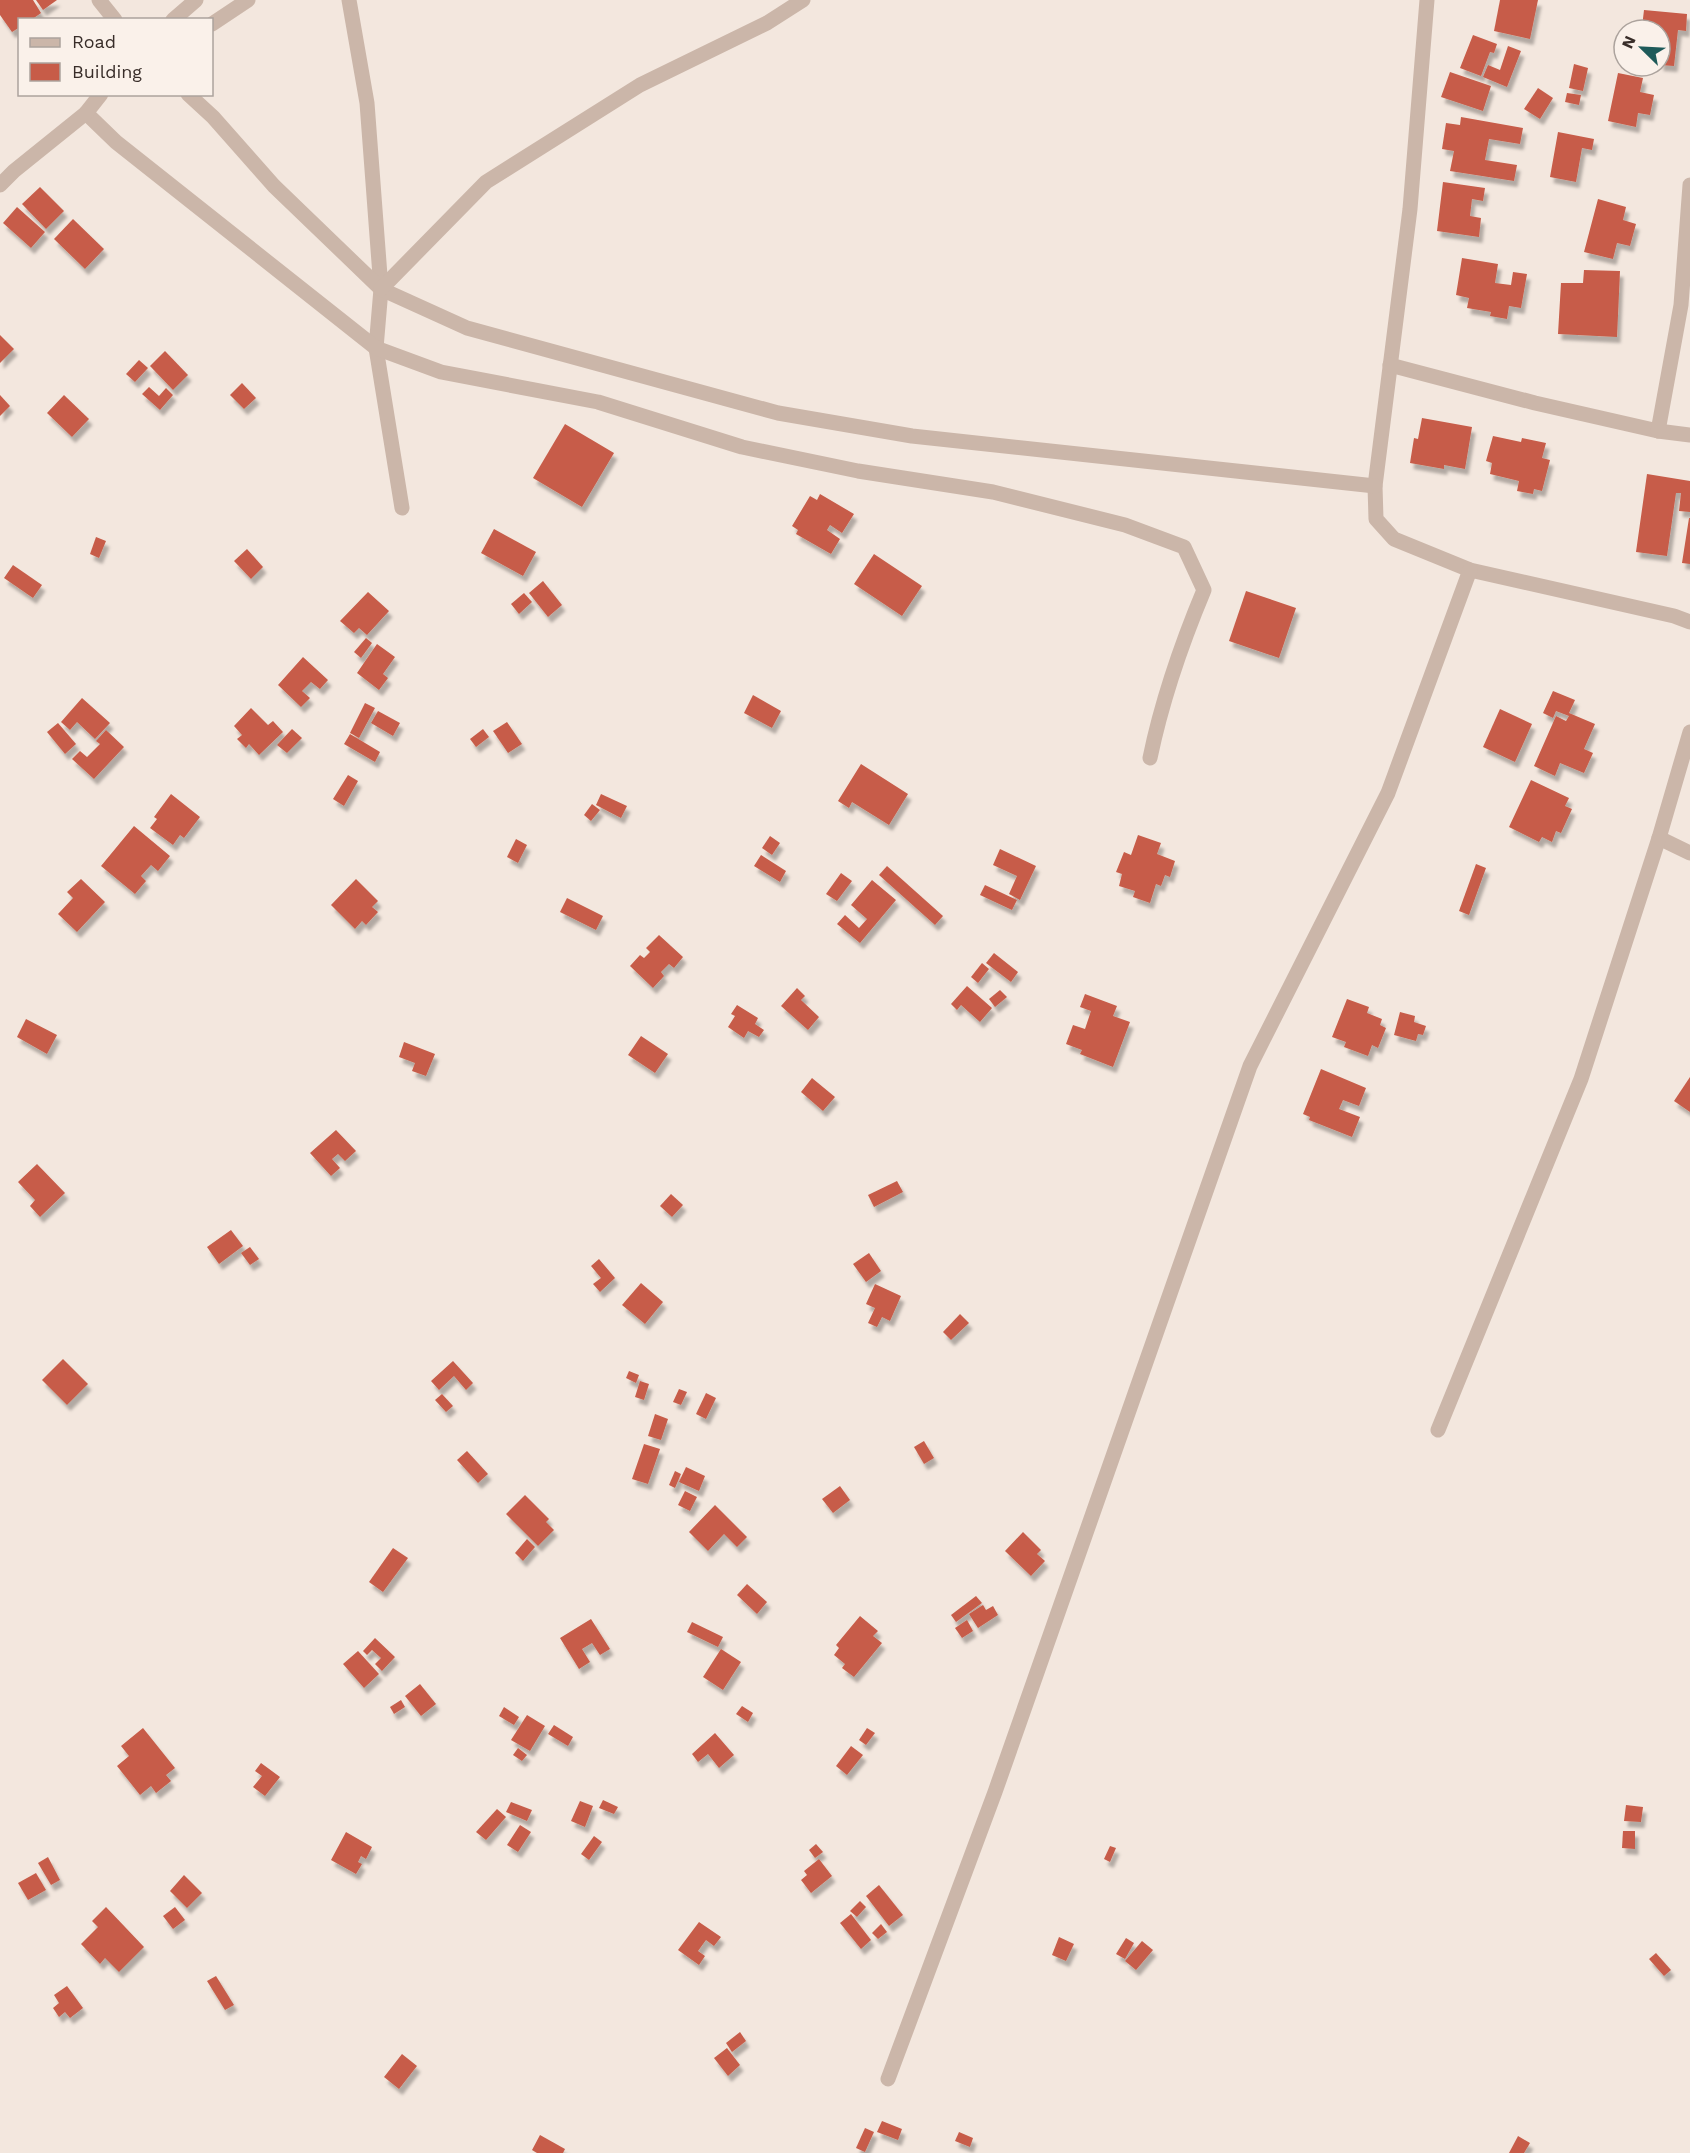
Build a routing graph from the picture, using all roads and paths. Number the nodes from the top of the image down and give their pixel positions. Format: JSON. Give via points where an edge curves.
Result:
{"nodes":[{"id":1,"x":99,"y":0,"type":"edge"},
{"id":2,"x":196,"y":0,"type":"edge"},
{"id":3,"x":248,"y":0,"type":"edge"},
{"id":4,"x":349,"y":0,"type":"edge"},
{"id":5,"x":803,"y":0,"type":"edge"},
{"id":6,"x":1427,"y":0,"type":"edge"},
{"id":7,"x":113,"y":18,"type":"edge"},
{"id":8,"x":175,"y":18,"type":"edge"},
{"id":9,"x":213,"y":23,"type":"edge"},
{"id":10,"x":100,"y":96,"type":"edge"},
{"id":11,"x":190,"y":96,"type":"edge"},
{"id":12,"x":87,"y":113,"type":"junction"},
{"id":13,"x":0,"y":185,"type":"edge"},
{"id":14,"x":1690,"y":185,"type":"edge"},
{"id":15,"x":381,"y":289,"type":"junction"},
{"id":16,"x":376,"y":348,"type":"junction"},
{"id":17,"x":1390,"y":365,"type":"junction"},
{"id":18,"x":1658,"y":431,"type":"junction"},
{"id":19,"x":1690,"y":435,"type":"edge"},
{"id":20,"x":1375,"y":486,"type":"junction"},
{"id":21,"x":402,"y":508,"type":"dead end"},
{"id":22,"x":1470,"y":570,"type":"junction"},
{"id":23,"x":1690,"y":622,"type":"edge"},
{"id":24,"x":1690,"y":732,"type":"edge"},
{"id":25,"x":1150,"y":758,"type":"dead end"},
{"id":26,"x":1659,"y":838,"type":"junction"},
{"id":27,"x":1690,"y":853,"type":"edge"},
{"id":28,"x":1438,"y":1430,"type":"dead end"},
{"id":29,"x":888,"y":2079,"type":"dead end"}],
"edges":[{"from":1,"to":7,"type":"street"},
{"from":2,"to":8,"type":"street"},
{"from":3,"to":9,"type":"street"},
{"from":4,"to":15,"type":"street","via":[[367,103]]},
{"from":5,"to":15,"type":"street","via":[[767,23],[640,84],[486,182]]},
{"from":6,"to":17,"type":"street","via":[[1410,209]]},
{"from":10,"to":12,"type":"street"},
{"from":11,"to":15,"type":"street","via":[[274,186]]},
{"from":12,"to":13,"type":"street"},
{"from":12,"to":16,"type":"street","via":[[116,142]]},
{"from":14,"to":18,"type":"street","via":[[1681,305]]},
{"from":15,"to":16,"type":"street"},
{"from":15,"to":20,"type":"street","via":[[467,328],[778,413],[912,436]]},
{"from":16,"to":21,"type":"street"},
{"from":16,"to":25,"type":"street","via":[[441,372],[598,402],[742,447],[858,471],[993,492],[1125,525],[1184,547],[1204,590],[1180,648]]},
{"from":17,"to":18,"type":"street"},
{"from":17,"to":20,"type":"street"},
{"from":18,"to":19,"type":"street"},
{"from":20,"to":22,"type":"street","via":[[1376,519],[1394,539]]},
{"from":22,"to":23,"type":"street"},
{"from":22,"to":29,"type":"street","via":[[1388,793],[1250,1066],[999,1781]]},
{"from":24,"to":26,"type":"street"},
{"from":26,"to":27,"type":"street"},
{"from":26,"to":28,"type":"street","via":[[1581,1079]]}]}
